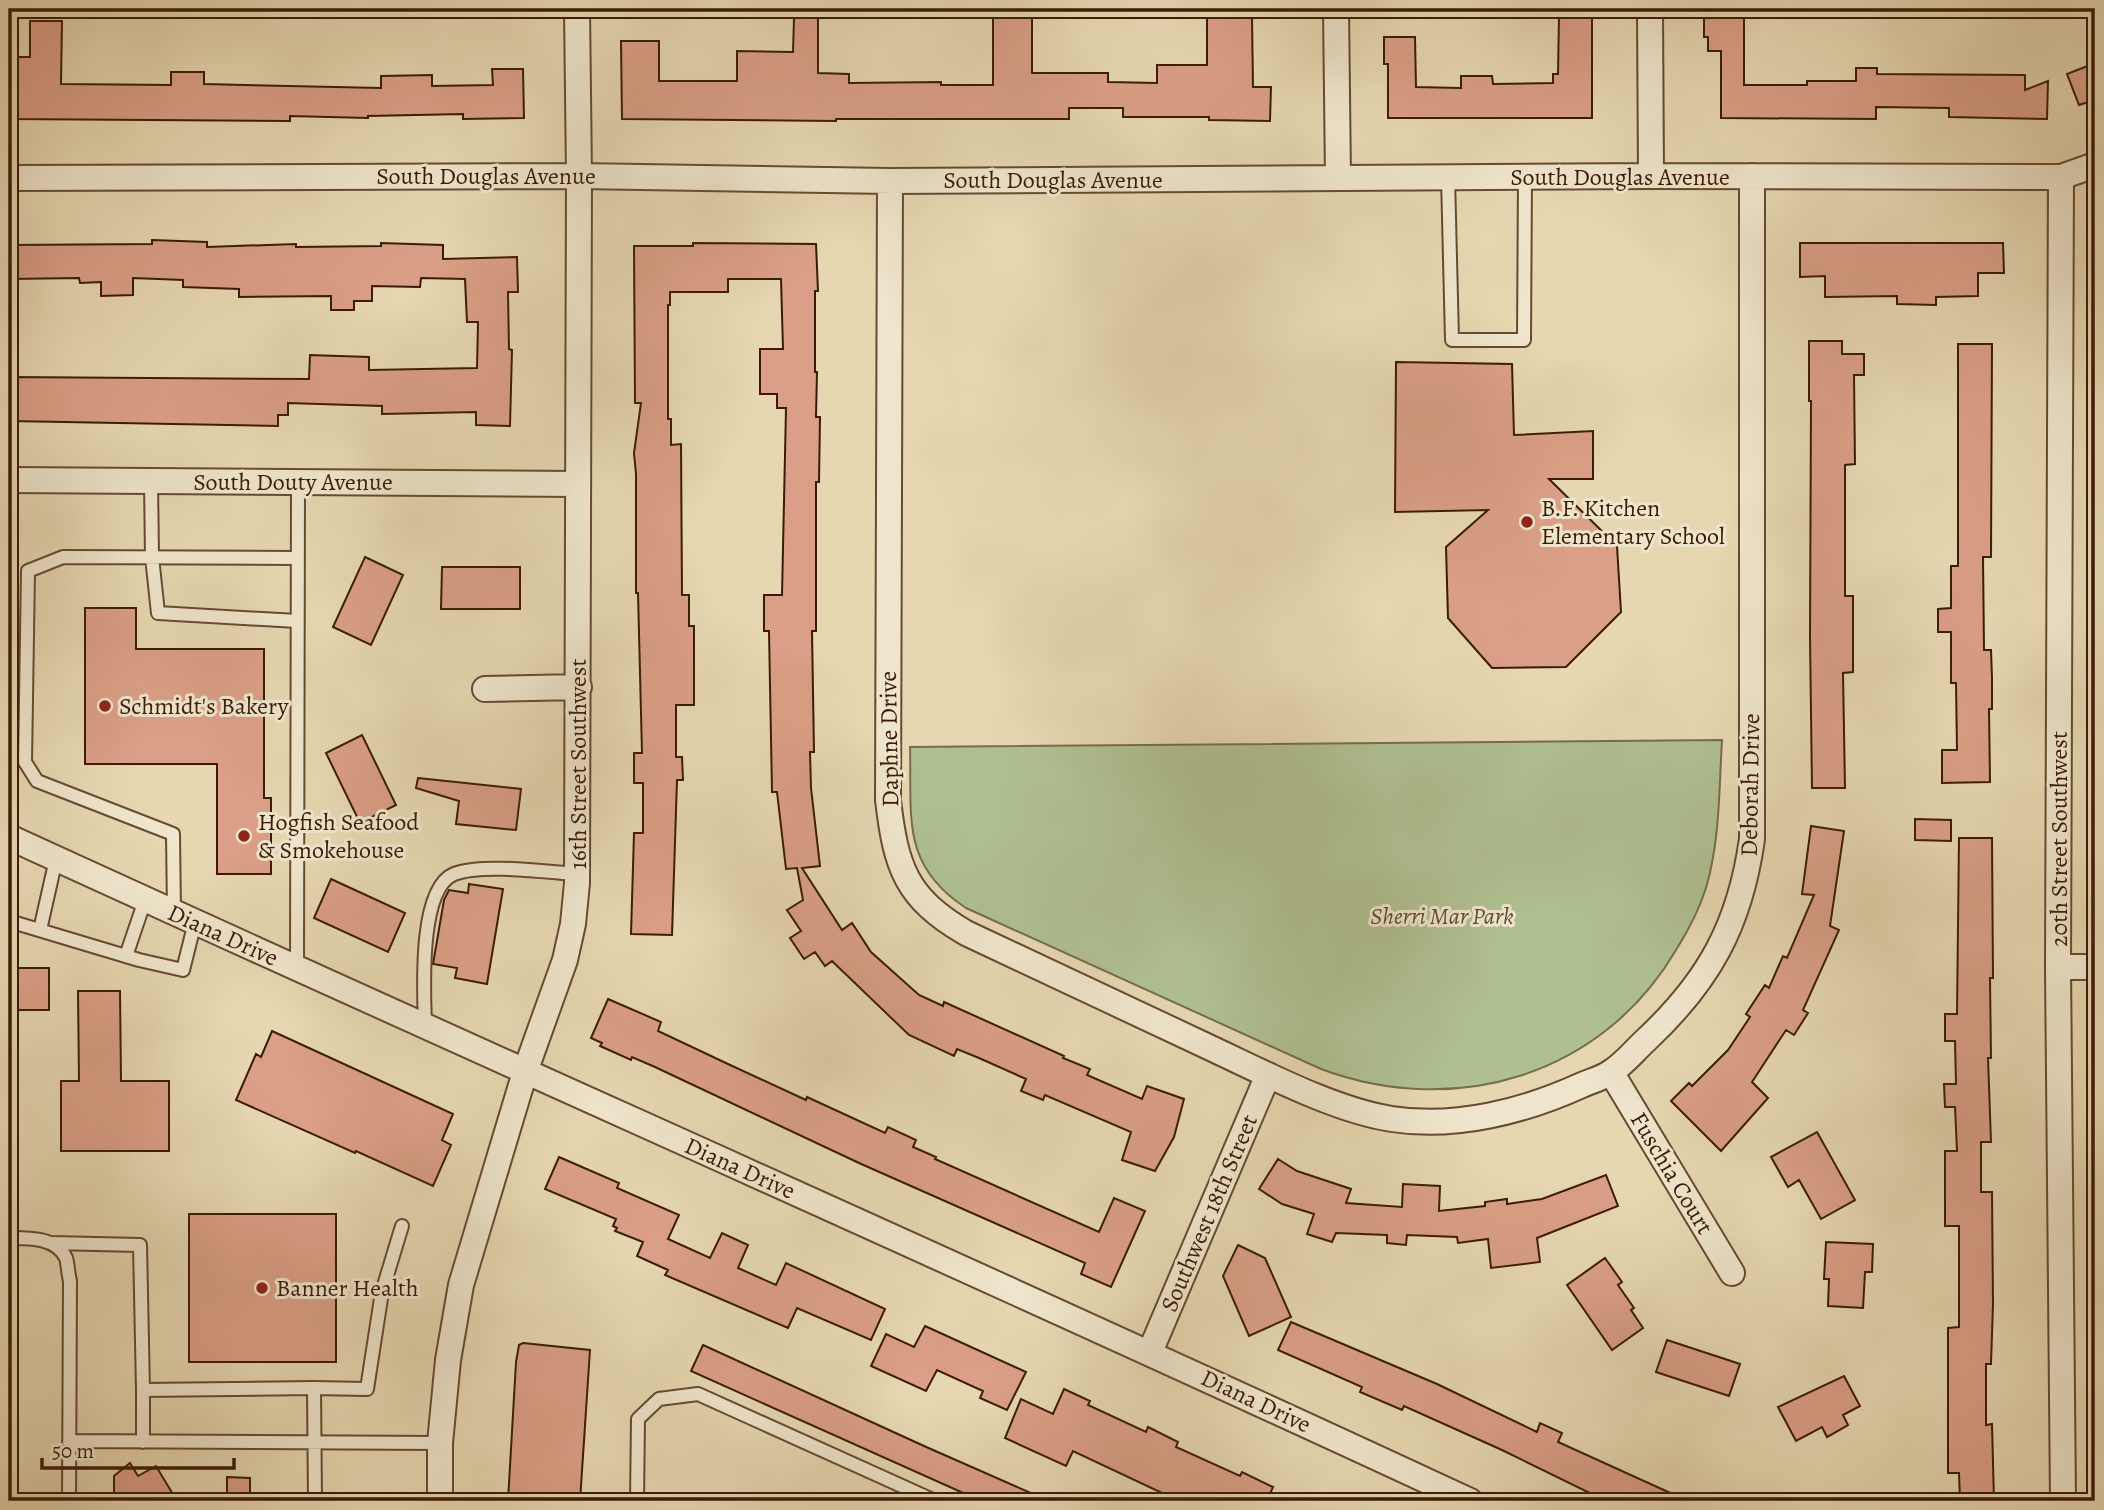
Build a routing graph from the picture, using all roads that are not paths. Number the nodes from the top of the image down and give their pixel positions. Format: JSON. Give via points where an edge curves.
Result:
{"nodes":[{"id":1,"x":577,"y":9,"type":"edge"},
{"id":2,"x":1336,"y":9,"type":"edge"},
{"id":3,"x":1650,"y":9,"type":"edge"},
{"id":4,"x":2095,"y":165,"type":"edge"},
{"id":5,"x":579,"y":176,"type":"junction"},
{"id":6,"x":1651,"y":176,"type":"junction"},
{"id":7,"x":1752,"y":176,"type":"junction"},
{"id":8,"x":1448,"y":177,"type":"junction"},
{"id":9,"x":1525,"y":177,"type":"junction"},
{"id":10,"x":2061,"y":177,"type":"junction"},
{"id":11,"x":9,"y":178,"type":"edge"},
{"id":12,"x":1338,"y":178,"type":"junction"},
{"id":13,"x":890,"y":181,"type":"junction"},
{"id":14,"x":9,"y":480,"type":"edge"},
{"id":15,"x":151,"y":481,"type":"junction"},
{"id":16,"x":298,"y":482,"type":"junction"},
{"id":17,"x":578,"y":484,"type":"junction"},
{"id":18,"x":152,"y":557,"type":"junction"},
{"id":19,"x":297,"y":558,"type":"junction"},
{"id":20,"x":297,"y":621,"type":"junction"},
{"id":21,"x":579,"y":687,"type":"junction"},
{"id":22,"x":485,"y":689,"type":"dead end"},
{"id":23,"x":9,"y":837,"type":"edge"},
{"id":24,"x":56,"y":859,"type":"junction"},
{"id":25,"x":577,"y":874,"type":"junction"},
{"id":26,"x":145,"y":900,"type":"junction"},
{"id":27,"x":185,"y":917,"type":"junction"},
{"id":28,"x":9,"y":921,"type":"edge"},
{"id":29,"x":40,"y":930,"type":"junction"},
{"id":30,"x":126,"y":956,"type":"junction"},
{"id":31,"x":2058,"y":967,"type":"junction"},
{"id":32,"x":2095,"y":967,"type":"edge"},
{"id":33,"x":297,"y":968,"type":"junction"},
{"id":34,"x":425,"y":1027,"type":"junction"},
{"id":35,"x":525,"y":1072,"type":"junction"},
{"id":36,"x":1611,"y":1072,"type":"junction"},
{"id":37,"x":1268,"y":1075,"type":"junction"},
{"id":38,"x":402,"y":1226,"type":"dead end"},
{"id":39,"x":9,"y":1238,"type":"edge"},
{"id":40,"x":51,"y":1244,"type":"junction"},
{"id":41,"x":1732,"y":1273,"type":"dead end"},
{"id":42,"x":1150,"y":1352,"type":"junction"},
{"id":43,"x":314,"y":1388,"type":"junction"},
{"id":44,"x":143,"y":1390,"type":"junction"},
{"id":45,"x":69,"y":1441,"type":"junction"},
{"id":46,"x":143,"y":1441,"type":"junction"},
{"id":47,"x":314,"y":1443,"type":"junction"},
{"id":48,"x":440,"y":1443,"type":"junction"},
{"id":49,"x":69,"y":1501,"type":"edge"},
{"id":50,"x":315,"y":1501,"type":"edge"},
{"id":51,"x":440,"y":1501,"type":"edge"},
{"id":52,"x":637,"y":1501,"type":"edge"},
{"id":53,"x":935,"y":1501,"type":"edge"},
{"id":54,"x":1470,"y":1501,"type":"edge"},
{"id":55,"x":2063,"y":1501,"type":"edge"}],
"edges":[{"from":1,"to":5,"type":"street","name":"16th Street Southwest"},
{"from":2,"to":12,"type":"street"},
{"from":3,"to":6,"type":"street"},
{"from":4,"to":10,"type":"street","name":"South Douglas Avenue"},
{"from":5,"to":11,"type":"street","name":"South Douglas Avenue"},
{"from":5,"to":13,"type":"street","name":"South Douglas Avenue"},
{"from":5,"to":17,"type":"street","name":"16th Street Southwest"},
{"from":6,"to":7,"type":"street","name":"South Douglas Avenue"},
{"from":6,"to":9,"type":"street","name":"South Douglas Avenue"},
{"from":7,"to":10,"type":"street","name":"South Douglas Avenue"},
{"from":7,"to":36,"type":"street","name":"Deborah Drive","via":[[1752,839],[1748,869],[1725,936],[1705,975],[1674,1014]]},
{"from":8,"to":9,"type":"street","name":"South Douglas Avenue"},
{"from":8,"to":9,"type":"lane","via":[[1452,340],[1524,340]]},
{"from":8,"to":12,"type":"street","name":"South Douglas Avenue"},
{"from":10,"to":31,"type":"street","name":"20th Street Southwest"},
{"from":12,"to":13,"type":"street","name":"South Douglas Avenue"},
{"from":13,"to":37,"type":"street","name":"Daphne Drive","via":[[888,800],[901,867],[929,909],[966,933]]},
{"from":14,"to":15,"type":"street","name":"South Douty Avenue"},
{"from":15,"to":16,"type":"street","name":"South Douty Avenue"},
{"from":15,"to":18,"type":"lane"},
{"from":16,"to":17,"type":"street","name":"South Douty Avenue"},
{"from":16,"to":19,"type":"lane"},
{"from":17,"to":21,"type":"street","name":"16th Street Southwest"},
{"from":18,"to":19,"type":"lane"},
{"from":18,"to":20,"type":"lane","via":[[158,612]]},
{"from":18,"to":27,"type":"lane","via":[[63,557],[29,571],[25,762],[37,781],[173,834]]},
{"from":19,"to":20,"type":"lane"},
{"from":20,"to":33,"type":"lane"},
{"from":21,"to":22,"type":"street"},
{"from":21,"to":25,"type":"street","name":"16th Street Southwest"},
{"from":23,"to":24,"type":"street","name":"Diana Drive"},
{"from":24,"to":26,"type":"street","name":"Diana Drive"},
{"from":24,"to":29,"type":"lane"},
{"from":25,"to":34,"type":"lane","via":[[473,870],[440,883],[429,911]]},
{"from":25,"to":35,"type":"street","name":"16th Street Southwest","via":[[565,960]]},
{"from":26,"to":27,"type":"street","name":"Diana Drive"},
{"from":26,"to":30,"type":"lane"},
{"from":27,"to":30,"type":"lane","via":[[183,970]]},
{"from":27,"to":33,"type":"street","name":"Diana Drive"},
{"from":28,"to":29,"type":"lane"},
{"from":29,"to":30,"type":"lane"},
{"from":31,"to":32,"type":"street"},
{"from":31,"to":55,"type":"street","name":"20th Street Southwest"},
{"from":33,"to":34,"type":"street","name":"Diana Drive"},
{"from":34,"to":35,"type":"street","name":"Diana Drive"},
{"from":35,"to":42,"type":"street","name":"Diana Drive"},
{"from":35,"to":48,"type":"street","name":"16th Street Southwest","via":[[461,1284]]},
{"from":36,"to":37,"type":"street","name":"Deborah Drive","via":[[1550,1100],[1480,1118],[1424,1121],[1391,1119],[1340,1104]]},
{"from":36,"to":41,"type":"street","name":"Fuschia Court"},
{"from":37,"to":42,"type":"street","name":"Southwest 18th Street"},
{"from":38,"to":43,"type":"lane","via":[[382,1292],[367,1389]]},
{"from":39,"to":40,"type":"lane","via":[[35,1238]]},
{"from":40,"to":44,"type":"lane","via":[[140,1245]]},
{"from":40,"to":45,"type":"lane","via":[[65,1257],[70,1281]]},
{"from":42,"to":54,"type":"street","name":"Diana Drive"},
{"from":43,"to":44,"type":"lane"},
{"from":43,"to":47,"type":"lane"},
{"from":44,"to":46,"type":"lane"},
{"from":45,"to":46,"type":"lane"},
{"from":45,"to":49,"type":"lane"},
{"from":46,"to":47,"type":"lane"},
{"from":47,"to":48,"type":"lane"},
{"from":47,"to":50,"type":"lane"},
{"from":48,"to":51,"type":"street","name":"16th Street Southwest"},
{"from":52,"to":53,"type":"lane","via":[[638,1419],[659,1399],[698,1394]]}]}
